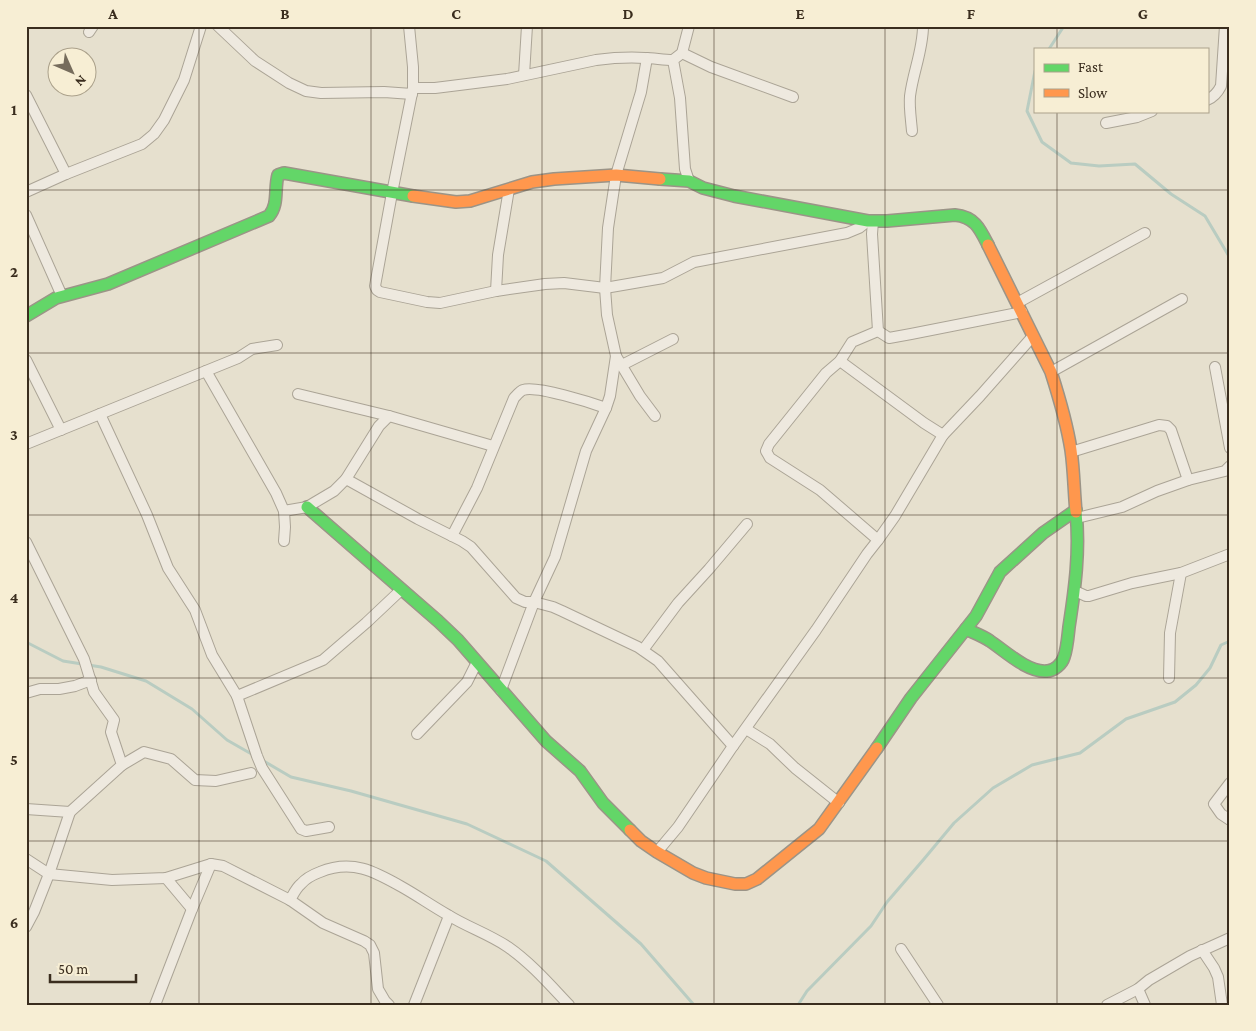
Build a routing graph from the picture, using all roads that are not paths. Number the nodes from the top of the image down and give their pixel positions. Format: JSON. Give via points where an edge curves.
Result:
{"nodes":[{"id":1,"x":201,"y":26,"type":"edge"},
{"id":2,"x":218,"y":26,"type":"edge"},
{"id":3,"x":409,"y":26,"type":"edge"},
{"id":4,"x":527,"y":26,"type":"edge"},
{"id":5,"x":689,"y":26,"type":"edge"},
{"id":6,"x":923,"y":26,"type":"edge"},
{"id":7,"x":1225,"y":26,"type":"edge"},
{"id":8,"x":677,"y":56,"type":"junction"},
{"id":9,"x":647,"y":58,"type":"junction"},
{"id":10,"x":524,"y":75,"type":"junction"},
{"id":11,"x":412,"y":91,"type":"junction"},
{"id":12,"x":26,"y":95,"type":"edge"},
{"id":13,"x":793,"y":97,"type":"dead end"},
{"id":14,"x":1208,"y":100,"type":"edge"},
{"id":15,"x":1150,"y":112,"type":"edge"},
{"id":16,"x":1106,"y":123,"type":"dead end"},
{"id":17,"x":912,"y":131,"type":"dead end"},
{"id":18,"x":66,"y":174,"type":"junction"},
{"id":19,"x":616,"y":175,"type":"junction"},
{"id":20,"x":689,"y":181,"type":"junction"},
{"id":21,"x":509,"y":189,"type":"junction"},
{"id":22,"x":26,"y":192,"type":"edge"},
{"id":23,"x":392,"y":193,"type":"junction"},
{"id":24,"x":26,"y":215,"type":"edge"},
{"id":25,"x":871,"y":221,"type":"junction"},
{"id":26,"x":1145,"y":233,"type":"dead end"},
{"id":27,"x":605,"y":288,"type":"junction"},
{"id":28,"x":496,"y":291,"type":"junction"},
{"id":29,"x":62,"y":296,"type":"junction"},
{"id":30,"x":1182,"y":298,"type":"dead end"},
{"id":31,"x":1020,"y":308,"type":"junction"},
{"id":32,"x":26,"y":316,"type":"edge"},
{"id":33,"x":878,"y":331,"type":"junction"},
{"id":34,"x":1033,"y":336,"type":"junction"},
{"id":35,"x":673,"y":339,"type":"dead end"},
{"id":36,"x":277,"y":344,"type":"dead end"},
{"id":37,"x":616,"y":356,"type":"junction"},
{"id":38,"x":26,"y":360,"type":"edge"},
{"id":39,"x":840,"y":360,"type":"junction"},
{"id":40,"x":622,"y":365,"type":"junction"},
{"id":41,"x":1215,"y":368,"type":"dead end"},
{"id":42,"x":206,"y":371,"type":"junction"},
{"id":43,"x":1050,"y":372,"type":"junction"},
{"id":44,"x":298,"y":394,"type":"dead end"},
{"id":45,"x":606,"y":408,"type":"junction"},
{"id":46,"x":100,"y":414,"type":"junction"},
{"id":47,"x":389,"y":416,"type":"junction"},
{"id":48,"x":654,"y":416,"type":"dead end"},
{"id":49,"x":61,"y":430,"type":"junction"},
{"id":50,"x":943,"y":435,"type":"junction"},
{"id":51,"x":26,"y":444,"type":"edge"},
{"id":52,"x":493,"y":446,"type":"junction"},
{"id":53,"x":1230,"y":448,"type":"edge"},
{"id":54,"x":1071,"y":452,"type":"junction"},
{"id":55,"x":1230,"y":466,"type":"edge"},
{"id":56,"x":346,"y":480,"type":"junction"},
{"id":57,"x":1188,"y":480,"type":"junction"},
{"id":58,"x":307,"y":507,"type":"junction"},
{"id":59,"x":284,"y":511,"type":"junction"},
{"id":60,"x":1077,"y":514,"type":"junction"},
{"id":61,"x":747,"y":524,"type":"dead end"},
{"id":62,"x":452,"y":536,"type":"junction"},
{"id":63,"x":878,"y":540,"type":"junction"},
{"id":64,"x":284,"y":541,"type":"dead end"},
{"id":65,"x":26,"y":542,"type":"edge"},
{"id":66,"x":1230,"y":554,"type":"edge"},
{"id":67,"x":1181,"y":573,"type":"junction"},
{"id":68,"x":401,"y":590,"type":"junction"},
{"id":69,"x":1075,"y":591,"type":"junction"},
{"id":70,"x":534,"y":602,"type":"junction"},
{"id":71,"x":966,"y":629,"type":"junction"},
{"id":72,"x":643,"y":650,"type":"junction"},
{"id":73,"x":477,"y":662,"type":"junction"},
{"id":74,"x":1169,"y":678,"type":"dead end"},
{"id":75,"x":91,"y":680,"type":"junction"},
{"id":76,"x":502,"y":690,"type":"junction"},
{"id":77,"x":26,"y":693,"type":"edge"},
{"id":78,"x":237,"y":696,"type":"junction"},
{"id":79,"x":746,"y":729,"type":"junction"},
{"id":80,"x":417,"y":734,"type":"dead end"},
{"id":81,"x":733,"y":746,"type":"junction"},
{"id":82,"x":122,"y":765,"type":"junction"},
{"id":83,"x":251,"y":773,"type":"dead end"},
{"id":84,"x":1230,"y":783,"type":"edge"},
{"id":85,"x":838,"y":803,"type":"junction"},
{"id":86,"x":26,"y":809,"type":"edge"},
{"id":87,"x":70,"y":812,"type":"junction"},
{"id":88,"x":1230,"y":820,"type":"edge"},
{"id":89,"x":329,"y":827,"type":"dead end"},
{"id":90,"x":657,"y":852,"type":"junction"},
{"id":91,"x":26,"y":859,"type":"edge"},
{"id":92,"x":211,"y":864,"type":"junction"},
{"id":93,"x":49,"y":874,"type":"junction"},
{"id":94,"x":166,"y":878,"type":"junction"},
{"id":95,"x":290,"y":900,"type":"junction"},
{"id":96,"x":192,"y":910,"type":"junction"},
{"id":97,"x":449,"y":916,"type":"junction"},
{"id":98,"x":26,"y":928,"type":"edge"},
{"id":99,"x":1230,"y":938,"type":"edge"},
{"id":100,"x":901,"y":949,"type":"dead end"},
{"id":101,"x":1202,"y":950,"type":"junction"},
{"id":102,"x":1138,"y":989,"type":"junction"},
{"id":103,"x":155,"y":1005,"type":"edge"},
{"id":104,"x":389,"y":1005,"type":"edge"},
{"id":105,"x":414,"y":1005,"type":"edge"},
{"id":106,"x":569,"y":1005,"type":"edge"},
{"id":107,"x":938,"y":1005,"type":"edge"},
{"id":108,"x":1107,"y":1005,"type":"edge"},
{"id":109,"x":1145,"y":1005,"type":"edge"},
{"id":110,"x":1222,"y":1005,"type":"edge"}],
"edges":[{"from":1,"to":18,"type":"street","via":[[184,80],[154,134],[142,144]]},
{"from":2,"to":11,"type":"street","via":[[255,61],[306,91]]},
{"from":3,"to":11,"type":"street"},
{"from":4,"to":10,"type":"street"},
{"from":5,"to":8,"type":"street"},
{"from":6,"to":17,"type":"street","via":[[909,103]]},
{"from":7,"to":14,"type":"street","via":[[1221,86]]},
{"from":8,"to":9,"type":"street","via":[[665,60]]},
{"from":8,"to":13,"type":"street"},
{"from":8,"to":20,"type":"street","via":[[685,169]]},
{"from":9,"to":10,"type":"street","via":[[596,60]]},
{"from":9,"to":19,"type":"street","via":[[642,92]]},
{"from":10,"to":11,"type":"street"},
{"from":11,"to":23,"type":"street"},
{"from":12,"to":18,"type":"street"},
{"from":15,"to":16,"type":"street"},
{"from":18,"to":22,"type":"street"},
{"from":19,"to":20,"type":"street"},
{"from":19,"to":21,"type":"street","via":[[554,179]]},
{"from":19,"to":27,"type":"street","via":[[608,228]]},
{"from":20,"to":25,"type":"street","via":[[734,196]]},
{"from":21,"to":23,"type":"street","via":[[456,202]]},
{"from":21,"to":28,"type":"street","via":[[498,255]]},
{"from":23,"to":28,"type":"street","via":[[375,286],[377,290],[440,303]]},
{"from":23,"to":29,"type":"street","via":[[284,173],[276,180],[276,205],[269,216],[103,286]]},
{"from":24,"to":29,"type":"street"},
{"from":25,"to":27,"type":"street","via":[[847,233],[694,262],[663,278]]},
{"from":25,"to":31,"type":"street","via":[[955,215],[972,220],[980,229]]},
{"from":25,"to":33,"type":"street"},
{"from":26,"to":31,"type":"street"},
{"from":27,"to":28,"type":"street","via":[[564,283]]},
{"from":27,"to":37,"type":"street"},
{"from":29,"to":32,"type":"street"},
{"from":30,"to":43,"type":"street"},
{"from":31,"to":33,"type":"street","via":[[889,338]]},
{"from":31,"to":34,"type":"street"},
{"from":33,"to":39,"type":"street","via":[[852,342]]},
{"from":34,"to":43,"type":"street"},
{"from":34,"to":50,"type":"street"},
{"from":35,"to":40,"type":"street"},
{"from":36,"to":42,"type":"street","via":[[252,349]]},
{"from":37,"to":40,"type":"street"},
{"from":37,"to":45,"type":"street"},
{"from":38,"to":49,"type":"street"},
{"from":39,"to":50,"type":"street"},
{"from":39,"to":63,"type":"street","via":[[826,373],[766,452],[770,458],[820,490]]},
{"from":40,"to":48,"type":"street"},
{"from":41,"to":53,"type":"street"},
{"from":42,"to":46,"type":"street"},
{"from":42,"to":59,"type":"street"},
{"from":43,"to":54,"type":"street"},
{"from":44,"to":47,"type":"street"},
{"from":45,"to":52,"type":"street","via":[[532,388],[523,390],[514,398]]},
{"from":45,"to":70,"type":"street","via":[[586,451],[555,557]]},
{"from":46,"to":49,"type":"street"},
{"from":46,"to":78,"type":"street","via":[[166,563],[195,610],[212,655]]},
{"from":47,"to":52,"type":"street"},
{"from":47,"to":56,"type":"street","via":[[379,426]]},
{"from":49,"to":51,"type":"street"},
{"from":50,"to":63,"type":"street"},
{"from":52,"to":62,"type":"street","via":[[477,488]]},
{"from":54,"to":57,"type":"street","via":[[1159,425],[1167,426],[1172,430]]},
{"from":54,"to":60,"type":"street"},
{"from":55,"to":57,"type":"street"},
{"from":56,"to":58,"type":"street"},
{"from":56,"to":62,"type":"street"},
{"from":57,"to":60,"type":"street","via":[[1122,507]]},
{"from":58,"to":59,"type":"street"},
{"from":58,"to":68,"type":"street"},
{"from":59,"to":64,"type":"street"},
{"from":60,"to":69,"type":"street"},
{"from":60,"to":71,"type":"street","via":[[1043,533],[1007,564]]},
{"from":61,"to":72,"type":"street","via":[[678,603]]},
{"from":62,"to":70,"type":"street","via":[[471,547],[516,598]]},
{"from":63,"to":79,"type":"street"},
{"from":65,"to":75,"type":"street","via":[[84,659]]},
{"from":66,"to":67,"type":"street"},
{"from":67,"to":69,"type":"street","via":[[1089,596]]},
{"from":67,"to":74,"type":"street","via":[[1170,633]]},
{"from":68,"to":73,"type":"street","via":[[438,621]]},
{"from":68,"to":78,"type":"street","via":[[323,660]]},
{"from":69,"to":71,"type":"street","via":[[1064,658],[1056,670],[1040,672],[1030,668],[991,641]]},
{"from":70,"to":72,"type":"street","via":[[553,607]]},
{"from":70,"to":76,"type":"street"},
{"from":71,"to":85,"type":"street","via":[[912,698]]},
{"from":72,"to":81,"type":"street","via":[[658,661]]},
{"from":73,"to":76,"type":"street"},
{"from":73,"to":80,"type":"street","via":[[467,682]]},
{"from":75,"to":77,"type":"street","via":[[75,686]]},
{"from":75,"to":82,"type":"street","via":[[94,692],[114,720],[111,732]]},
{"from":76,"to":90,"type":"street","via":[[546,741],[580,771],[602,803]]},
{"from":78,"to":89,"type":"street","via":[[262,768],[297,825],[306,831]]},
{"from":79,"to":81,"type":"street"},
{"from":79,"to":85,"type":"street","via":[[770,744]]},
{"from":81,"to":90,"type":"street"},
{"from":82,"to":83,"type":"street","via":[[144,752],[171,759],[195,780],[216,781]]},
{"from":82,"to":87,"type":"street"},
{"from":84,"to":88,"type":"street","via":[[1214,804]]},
{"from":85,"to":90,"type":"street","via":[[819,829],[757,879],[746,884],[692,873]]},
{"from":86,"to":87,"type":"street"},
{"from":87,"to":93,"type":"street"},
{"from":91,"to":93,"type":"street"},
{"from":92,"to":94,"type":"street"},
{"from":92,"to":95,"type":"street","via":[[223,866]]},
{"from":92,"to":96,"type":"street"},
{"from":93,"to":94,"type":"street","via":[[112,880]]},
{"from":93,"to":98,"type":"street"},
{"from":94,"to":96,"type":"street"},
{"from":95,"to":97,"type":"street","via":[[299,885],[310,876],[345,866],[380,874]]},
{"from":95,"to":104,"type":"street","via":[[323,923],[370,945],[374,952],[378,989]]},
{"from":96,"to":103,"type":"street"},
{"from":97,"to":105,"type":"street"},
{"from":97,"to":106,"type":"street","via":[[508,947]]},
{"from":99,"to":101,"type":"street"},
{"from":100,"to":107,"type":"street"},
{"from":101,"to":102,"type":"street"},
{"from":101,"to":110,"type":"street","via":[[1218,977]]},
{"from":102,"to":108,"type":"street"},
{"from":102,"to":109,"type":"street"}]}
